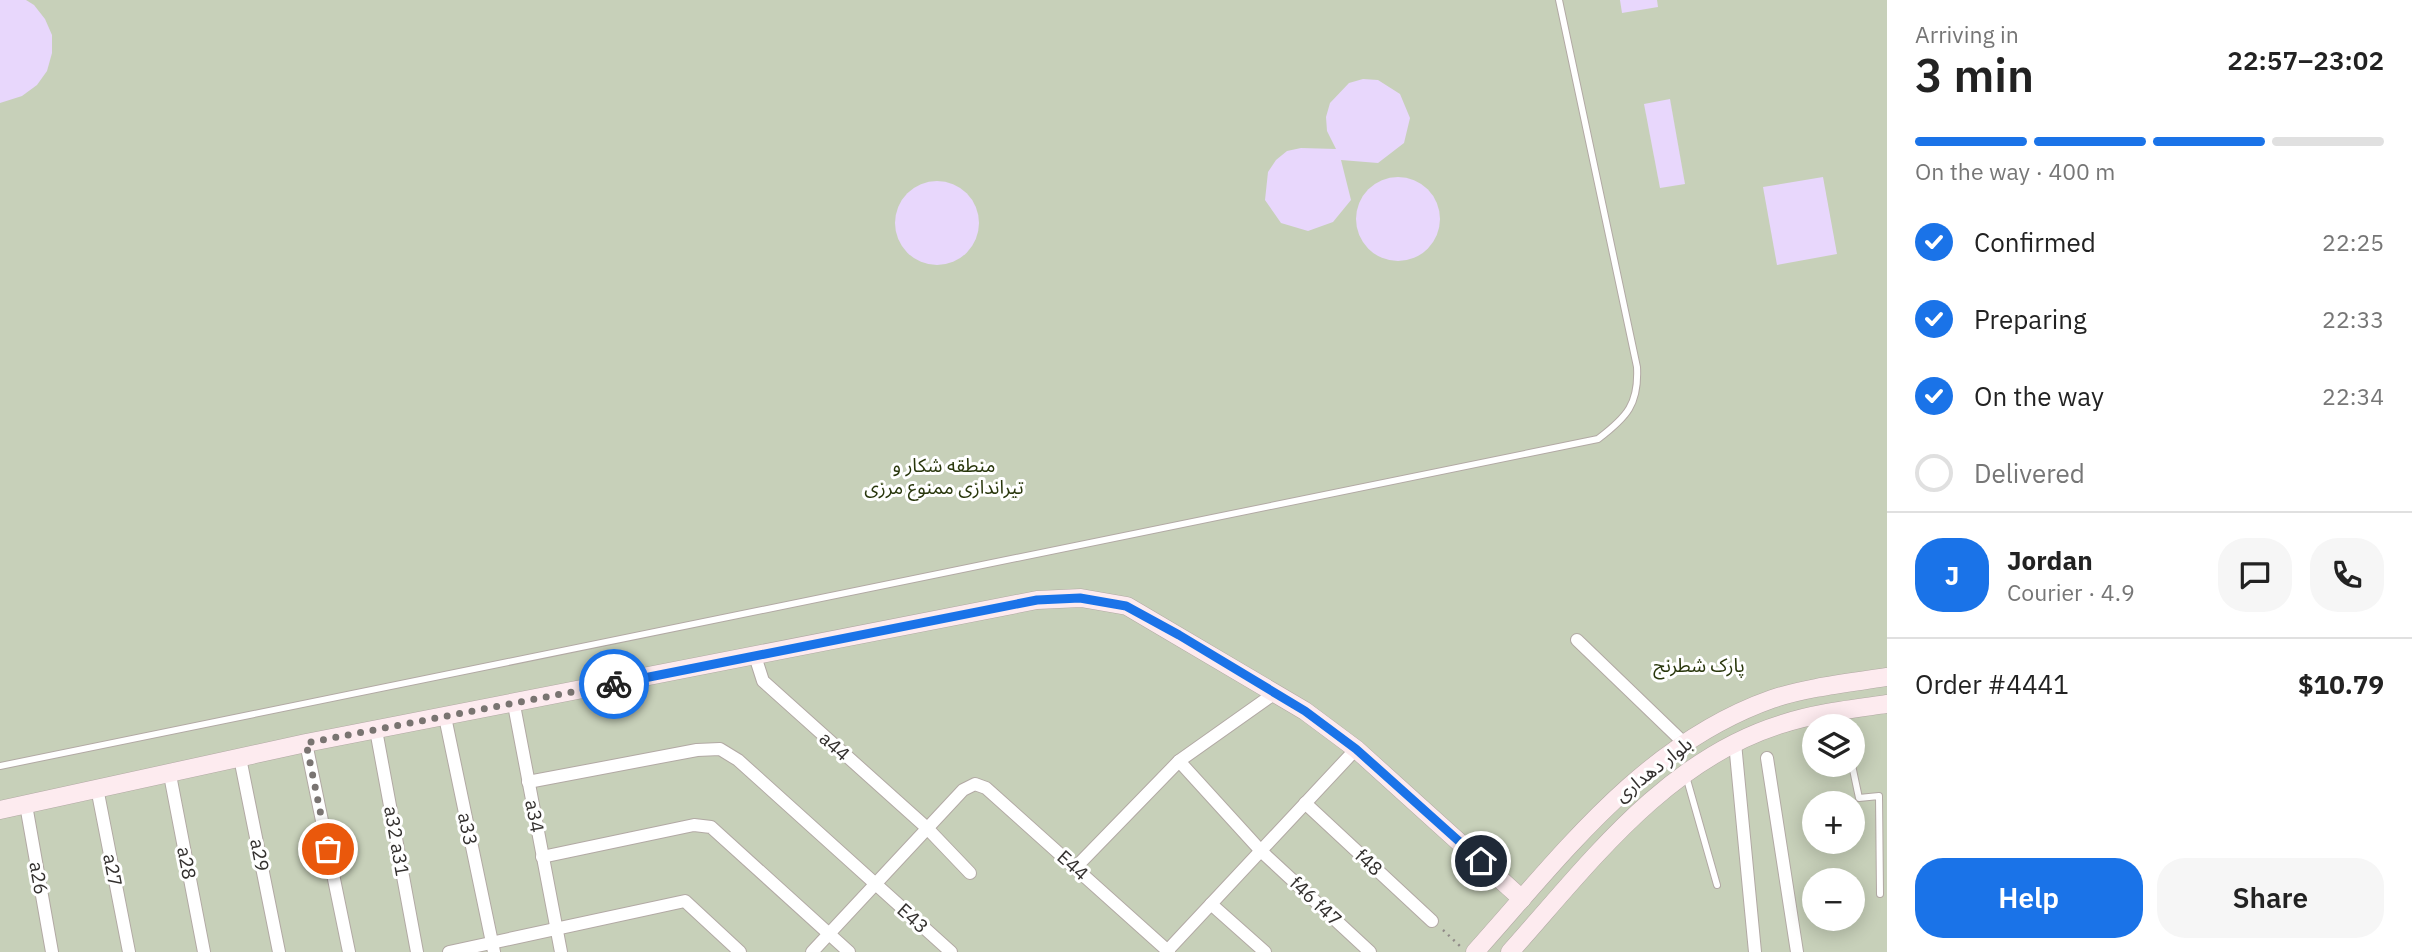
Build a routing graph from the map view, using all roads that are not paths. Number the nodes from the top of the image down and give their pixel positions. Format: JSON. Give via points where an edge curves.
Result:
{"nodes":[{"id":1,"x":1559,"y":0,"type":"edge"},
{"id":2,"x":1577,"y":640,"type":"dead end"},
{"id":3,"x":755,"y":656,"type":"junction"},
{"id":4,"x":1887,"y":677,"type":"edge"},
{"id":5,"x":1275,"y":693,"type":"junction"},
{"id":6,"x":1887,"y":704,"type":"edge"},
{"id":7,"x":514,"y":705,"type":"junction"},
{"id":8,"x":1856,"y":714,"type":"edge"},
{"id":9,"x":445,"y":717,"type":"junction"},
{"id":10,"x":1802,"y":722,"type":"edge"},
{"id":11,"x":376,"y":730,"type":"junction"},
{"id":12,"x":306,"y":743,"type":"junction"},
{"id":13,"x":1684,"y":743,"type":"junction"},
{"id":14,"x":1735,"y":743,"type":"junction"},
{"id":15,"x":1356,"y":749,"type":"junction"},
{"id":16,"x":240,"y":758,"type":"junction"},
{"id":17,"x":1767,"y":758,"type":"dead end"},
{"id":18,"x":1179,"y":761,"type":"junction"},
{"id":19,"x":0,"y":766,"type":"edge"},
{"id":20,"x":1685,"y":772,"type":"junction"},
{"id":21,"x":170,"y":775,"type":"junction"},
{"id":22,"x":1855,"y":777,"type":"edge"},
{"id":23,"x":528,"y":782,"type":"junction"},
{"id":24,"x":97,"y":788,"type":"junction"},
{"id":25,"x":1306,"y":803,"type":"junction"},
{"id":26,"x":26,"y":805,"type":"junction"},
{"id":27,"x":0,"y":810,"type":"edge"},
{"id":28,"x":927,"y":828,"type":"junction"},
{"id":29,"x":1261,"y":850,"type":"junction"},
{"id":30,"x":542,"y":857,"type":"junction"},
{"id":31,"x":1076,"y":867,"type":"junction"},
{"id":32,"x":970,"y":873,"type":"dead end"},
{"id":33,"x":875,"y":884,"type":"junction"},
{"id":34,"x":1717,"y":886,"type":"dead end"},
{"id":35,"x":1880,"y":894,"type":"dead end"},
{"id":36,"x":1522,"y":899,"type":"junction"},
{"id":37,"x":1211,"y":904,"type":"junction"},
{"id":38,"x":1432,"y":920,"type":"road end"},
{"id":39,"x":556,"y":928,"type":"junction"},
{"id":40,"x":829,"y":934,"type":"junction"},
{"id":41,"x":493,"y":947,"type":"edge"},
{"id":42,"x":1168,"y":951,"type":"edge"},
{"id":43,"x":52,"y":952,"type":"edge"},
{"id":44,"x":130,"y":952,"type":"edge"},
{"id":45,"x":204,"y":952,"type":"edge"},
{"id":46,"x":279,"y":952,"type":"edge"},
{"id":47,"x":349,"y":952,"type":"edge"},
{"id":48,"x":417,"y":952,"type":"edge"},
{"id":49,"x":449,"y":952,"type":"edge"},
{"id":50,"x":561,"y":952,"type":"edge"},
{"id":51,"x":740,"y":952,"type":"edge"},
{"id":52,"x":812,"y":952,"type":"edge"},
{"id":53,"x":849,"y":952,"type":"edge"},
{"id":54,"x":951,"y":952,"type":"edge"},
{"id":55,"x":1265,"y":952,"type":"edge"},
{"id":56,"x":1370,"y":952,"type":"edge"},
{"id":57,"x":1475,"y":952,"type":"edge"},
{"id":58,"x":1510,"y":952,"type":"edge"},
{"id":59,"x":1755,"y":952,"type":"edge"},
{"id":60,"x":1797,"y":952,"type":"edge"}],
"edges":[{"from":1,"to":19,"type":"lane","via":[[1637,367],[1638,392],[1629,411],[1598,439]]},
{"from":2,"to":13,"type":"street"},
{"from":3,"to":5,"type":"main road","via":[[1037,600],[1080,598],[1126,606]]},
{"from":3,"to":7,"type":"main road"},
{"from":3,"to":28,"type":"street","name":"a44","via":[[763,681]]},
{"from":4,"to":13,"type":"main road","name":"بلوار دهداری","via":[[1773,699],[1723,719]]},
{"from":5,"to":15,"type":"main road"},
{"from":5,"to":18,"type":"street"},
{"from":6,"to":8,"type":"main road","name":"بلوار دهداری"},
{"from":7,"to":9,"type":"main road"},
{"from":7,"to":23,"type":"street","name":"a34"},
{"from":9,"to":11,"type":"main road"},
{"from":9,"to":41,"type":"street","name":"a33"},
{"from":10,"to":14,"type":"main road","name":"بلوار دهداری","via":[[1781,724]]},
{"from":11,"to":12,"type":"main road"},
{"from":11,"to":48,"type":"street","name":"a32 a31"},
{"from":12,"to":16,"type":"main road"},
{"from":12,"to":47,"type":"street"},
{"from":13,"to":36,"type":"main road","name":"بلوار دهداری","via":[[1630,783]]},
{"from":14,"to":20,"type":"main road","name":"بلوار دهداری"},
{"from":14,"to":59,"type":"street"},
{"from":15,"to":25,"type":"street"},
{"from":15,"to":36,"type":"main road"},
{"from":16,"to":21,"type":"main road"},
{"from":16,"to":46,"type":"street","name":"a29"},
{"from":17,"to":60,"type":"street"},
{"from":18,"to":29,"type":"street","name":"f46 f47"},
{"from":18,"to":31,"type":"street"},
{"from":20,"to":34,"type":"lane"},
{"from":20,"to":58,"type":"main road","name":"بلوار دهداری","via":[[1630,821]]},
{"from":21,"to":24,"type":"main road"},
{"from":21,"to":45,"type":"street","name":"a28"},
{"from":22,"to":35,"type":"lane","via":[[1859,798],[1879,796]]},
{"from":23,"to":30,"type":"street","name":"a34"},
{"from":23,"to":33,"type":"street","name":"E43","via":[[720,749],[738,760]]},
{"from":24,"to":26,"type":"main road"},
{"from":24,"to":44,"type":"street","name":"a27"},
{"from":25,"to":29,"type":"street"},
{"from":25,"to":38,"type":"street","name":"f48"},
{"from":26,"to":27,"type":"main road"},
{"from":26,"to":43,"type":"street","name":"a26"},
{"from":28,"to":31,"type":"street","name":"E44","via":[[963,790],[975,784],[986,788]]},
{"from":28,"to":32,"type":"street","name":"a44"},
{"from":28,"to":33,"type":"street"},
{"from":29,"to":37,"type":"street"},
{"from":29,"to":56,"type":"street","name":"f46 f47"},
{"from":30,"to":39,"type":"street","name":"a34"},
{"from":30,"to":40,"type":"street","via":[[694,825],[711,827]]},
{"from":31,"to":42,"type":"street","name":"E44"},
{"from":33,"to":40,"type":"street"},
{"from":33,"to":54,"type":"street","name":"E43"},
{"from":36,"to":57,"type":"main road","name":"بلوار دهداری"},
{"from":37,"to":42,"type":"street"},
{"from":37,"to":55,"type":"street"},
{"from":39,"to":41,"type":"street"},
{"from":39,"to":50,"type":"street","name":"a34"},
{"from":39,"to":51,"type":"street","via":[[685,901]]},
{"from":40,"to":52,"type":"street"},
{"from":40,"to":53,"type":"street"},
{"from":41,"to":49,"type":"street"}]}
